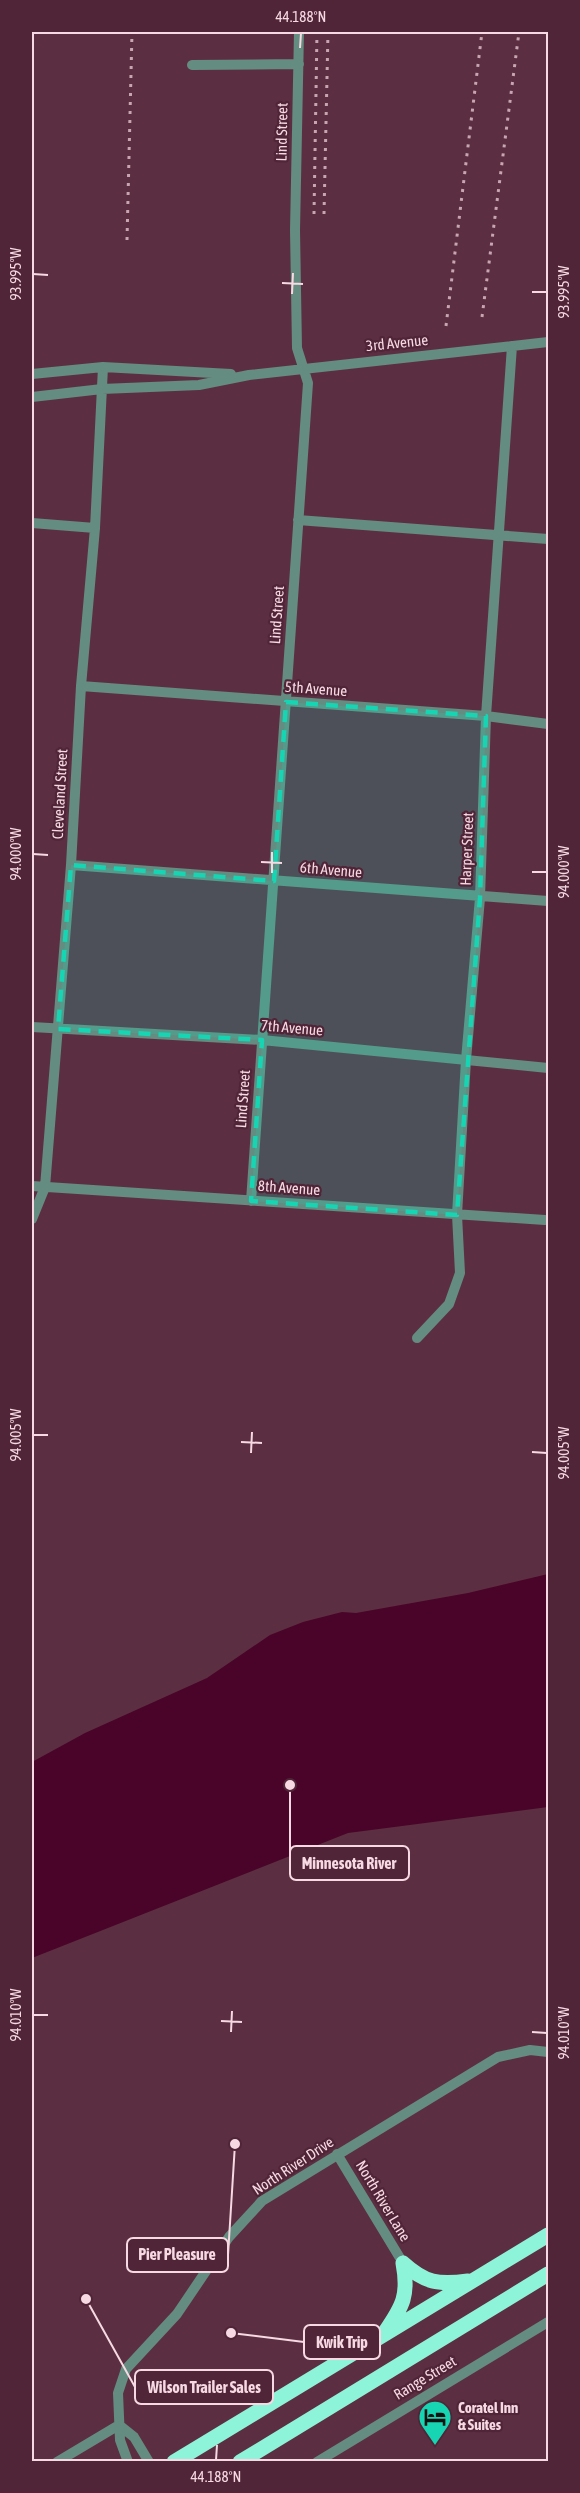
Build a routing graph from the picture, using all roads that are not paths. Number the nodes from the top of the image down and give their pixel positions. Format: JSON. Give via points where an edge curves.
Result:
{"nodes":[{"id":1,"x":299,"y":32,"type":"edge"},
{"id":2,"x":299,"y":64,"type":"junction"},
{"id":3,"x":192,"y":65,"type":"dead end"},
{"id":4,"x":549,"y":342,"type":"edge"},
{"id":5,"x":513,"y":346,"type":"junction"},
{"id":6,"x":103,"y":367,"type":"junction"},
{"id":7,"x":303,"y":368,"type":"junction"},
{"id":8,"x":32,"y":374,"type":"edge"},
{"id":9,"x":249,"y":375,"type":"junction"},
{"id":10,"x":102,"y":389,"type":"junction"},
{"id":11,"x":32,"y":398,"type":"edge"},
{"id":12,"x":298,"y":520,"type":"junction"},
{"id":13,"x":32,"y":523,"type":"edge"},
{"id":14,"x":95,"y":528,"type":"junction"},
{"id":15,"x":499,"y":536,"type":"junction"},
{"id":16,"x":549,"y":539,"type":"edge"},
{"id":17,"x":81,"y":686,"type":"junction"},
{"id":18,"x":286,"y":702,"type":"junction"},
{"id":19,"x":486,"y":716,"type":"junction"},
{"id":20,"x":549,"y":724,"type":"edge"},
{"id":21,"x":71,"y":865,"type":"junction"},
{"id":22,"x":274,"y":881,"type":"junction"},
{"id":23,"x":480,"y":898,"type":"junction"},
{"id":24,"x":549,"y":901,"type":"edge"},
{"id":25,"x":32,"y":1027,"type":"edge"},
{"id":26,"x":58,"y":1029,"type":"junction"},
{"id":27,"x":262,"y":1040,"type":"junction"},
{"id":28,"x":466,"y":1060,"type":"junction"},
{"id":29,"x":549,"y":1068,"type":"edge"},
{"id":30,"x":32,"y":1186,"type":"edge"},
{"id":31,"x":45,"y":1187,"type":"junction"},
{"id":32,"x":251,"y":1201,"type":"junction"},
{"id":33,"x":457,"y":1215,"type":"junction"},
{"id":34,"x":32,"y":1219,"type":"edge"},
{"id":35,"x":545,"y":1220,"type":"dead end"},
{"id":36,"x":417,"y":1338,"type":"dead end"},
{"id":37,"x":549,"y":2052,"type":"edge"},
{"id":38,"x":337,"y":2154,"type":"junction"},
{"id":39,"x":549,"y":2235,"type":"edge"},
{"id":40,"x":403,"y":2263,"type":"junction"},
{"id":41,"x":549,"y":2274,"type":"edge"},
{"id":42,"x":472,"y":2280,"type":"junction"},
{"id":43,"x":549,"y":2322,"type":"edge"},
{"id":44,"x":380,"y":2338,"type":"junction"},
{"id":45,"x":119,"y":2425,"type":"junction"},
{"id":46,"x":57,"y":2462,"type":"edge"},
{"id":47,"x":128,"y":2462,"type":"edge"},
{"id":48,"x":149,"y":2462,"type":"edge"},
{"id":49,"x":174,"y":2462,"type":"edge"},
{"id":50,"x":240,"y":2462,"type":"edge"},
{"id":51,"x":317,"y":2462,"type":"edge"}],
"edges":[{"from":1,"to":2,"type":"street","name":"Lind Street"},
{"from":2,"to":3,"type":"street"},
{"from":2,"to":7,"type":"street","name":"Lind Street","via":[[296,307],[297,348]]},
{"from":4,"to":5,"type":"street","name":"3rd Avenue"},
{"from":5,"to":7,"type":"street","name":"3rd Avenue"},
{"from":5,"to":15,"type":"street","name":"Harper Street"},
{"from":6,"to":8,"type":"street","name":"3rd Avenue"},
{"from":6,"to":9,"type":"street","name":"3rd Avenue"},
{"from":6,"to":10,"type":"street","name":"Cleveland Street"},
{"from":7,"to":9,"type":"street","name":"3rd Avenue"},
{"from":7,"to":12,"type":"street","name":"Lind Street","via":[[308,383]]},
{"from":9,"to":10,"type":"street","name":"3rd Avenue","via":[[199,386]]},
{"from":10,"to":11,"type":"street","name":"3rd Avenue"},
{"from":10,"to":14,"type":"street","name":"Cleveland Street"},
{"from":12,"to":15,"type":"street"},
{"from":12,"to":18,"type":"street","name":"Lind Street"},
{"from":13,"to":14,"type":"street"},
{"from":14,"to":17,"type":"street","name":"Cleveland Street"},
{"from":15,"to":16,"type":"street"},
{"from":15,"to":19,"type":"street","name":"Harper Street"},
{"from":17,"to":18,"type":"street","name":"5th Avenue"},
{"from":17,"to":21,"type":"street","name":"Cleveland Street"},
{"from":18,"to":19,"type":"street","name":"5th Avenue"},
{"from":18,"to":22,"type":"street","name":"Lind Street"},
{"from":19,"to":20,"type":"street","name":"5th Avenue"},
{"from":19,"to":23,"type":"street","name":"Harper Street"},
{"from":21,"to":22,"type":"street","name":"6th Avenue"},
{"from":21,"to":26,"type":"street","name":"Cleveland Street"},
{"from":22,"to":23,"type":"street","name":"6th Avenue"},
{"from":22,"to":27,"type":"street","name":"Lind Street"},
{"from":23,"to":24,"type":"street","name":"6th Avenue"},
{"from":23,"to":28,"type":"street","name":"Harper Street"},
{"from":25,"to":26,"type":"street","name":"7th Avenue"},
{"from":26,"to":27,"type":"street","name":"7th Avenue"},
{"from":26,"to":31,"type":"street","name":"Cleveland Street"},
{"from":27,"to":28,"type":"street","name":"7th Avenue"},
{"from":27,"to":32,"type":"street","name":"Lind Street"},
{"from":28,"to":29,"type":"street","name":"7th Avenue"},
{"from":28,"to":33,"type":"street","name":"Harper Street"},
{"from":30,"to":31,"type":"street","name":"8th Avenue"},
{"from":31,"to":32,"type":"street","name":"8th Avenue"},
{"from":31,"to":34,"type":"street","name":"Cleveland Street"},
{"from":32,"to":33,"type":"street","name":"8th Avenue"},
{"from":33,"to":35,"type":"street","name":"8th Avenue"},
{"from":33,"to":36,"type":"street","name":"Harper Street","via":[[460,1273],[448,1304]]},
{"from":37,"to":38,"type":"street","name":"North River Drive","via":[[530,2050],[498,2057]]},
{"from":38,"to":40,"type":"street","name":"North River Lane"},
{"from":38,"to":45,"type":"street","name":"North River Drive","via":[[262,2201],[230,2236],[177,2314],[126,2369],[118,2393]]},
{"from":39,"to":42,"type":"highway"},
{"from":40,"to":42,"type":"highway","via":[[433,2282]]},
{"from":40,"to":44,"type":"highway","via":[[406,2280],[402,2304]]},
{"from":41,"to":50,"type":"highway"},
{"from":42,"to":44,"type":"highway"},
{"from":43,"to":51,"type":"street","name":"Range Street"},
{"from":44,"to":49,"type":"highway"},
{"from":45,"to":46,"type":"street"},
{"from":45,"to":47,"type":"street","name":"North River Drive"},
{"from":45,"to":48,"type":"street","via":[[134,2437]]}]}
